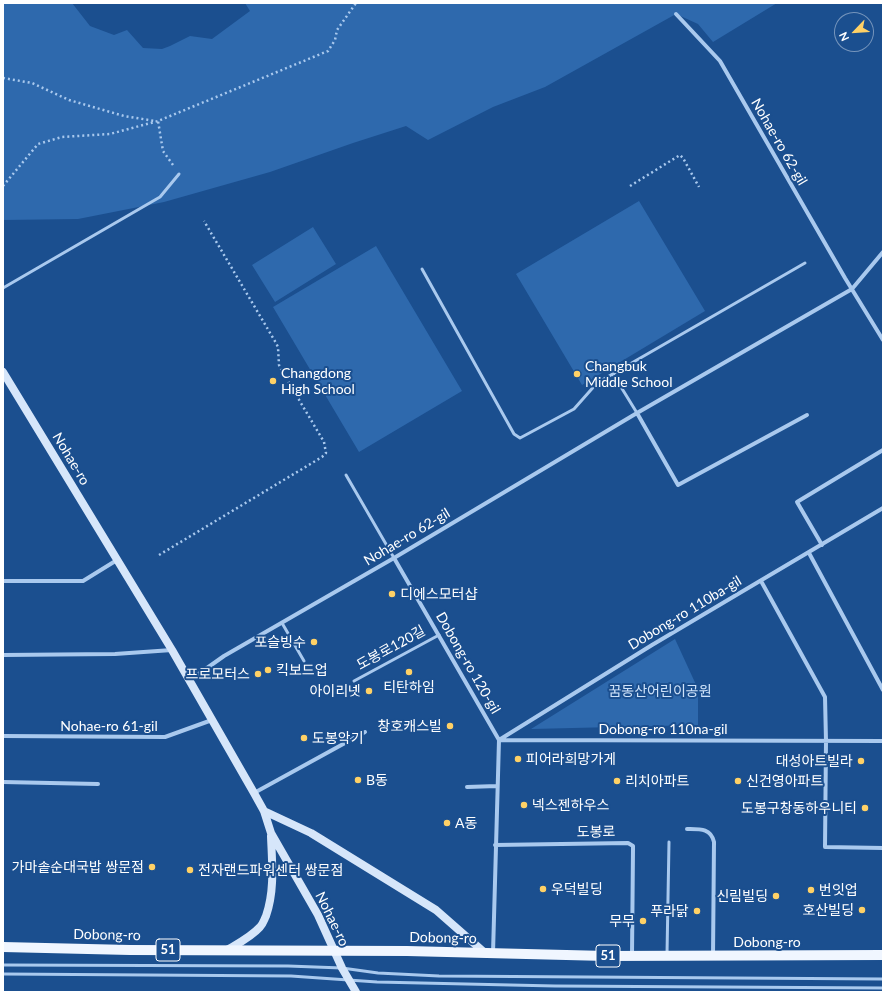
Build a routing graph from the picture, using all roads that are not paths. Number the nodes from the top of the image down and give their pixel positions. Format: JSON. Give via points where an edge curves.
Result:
{"nodes":[{"id":1,"x":676,"y":14,"type":"dead end"},
{"id":2,"x":179,"y":174,"type":"road end"},
{"id":3,"x":883,"y":252,"type":"edge"},
{"id":4,"x":805,"y":263,"type":"dead end"},
{"id":5,"x":422,"y":269,"type":"dead end"},
{"id":6,"x":3,"y":288,"type":"edge"},
{"id":7,"x":852,"y":289,"type":"junction"},
{"id":8,"x":883,"y":340,"type":"edge"},
{"id":9,"x":3,"y":372,"type":"edge"},
{"id":10,"x":613,"y":374,"type":"junction"},
{"id":11,"x":636,"y":413,"type":"junction"},
{"id":12,"x":807,"y":415,"type":"dead end"},
{"id":13,"x":883,"y":450,"type":"edge"},
{"id":14,"x":346,"y":475,"type":"dead end"},
{"id":15,"x":883,"y":508,"type":"edge"},
{"id":16,"x":822,"y":545,"type":"junction"},
{"id":17,"x":809,"y":553,"type":"junction"},
{"id":18,"x":394,"y":558,"type":"junction"},
{"id":19,"x":117,"y":560,"type":"junction"},
{"id":20,"x":3,"y":581,"type":"edge"},
{"id":21,"x":761,"y":581,"type":"junction"},
{"id":22,"x":282,"y":623,"type":"junction"},
{"id":23,"x":439,"y":634,"type":"junction"},
{"id":24,"x":172,"y":650,"type":"junction"},
{"id":25,"x":3,"y":655,"type":"edge"},
{"id":26,"x":304,"y":661,"type":"dead end"},
{"id":27,"x":188,"y":681,"type":"junction"},
{"id":28,"x":354,"y":681,"type":"dead end"},
{"id":29,"x":883,"y":690,"type":"edge"},
{"id":30,"x":212,"y":720,"type":"junction"},
{"id":31,"x":365,"y":732,"type":"dead end"},
{"id":32,"x":3,"y":736,"type":"edge"},
{"id":33,"x":499,"y":740,"type":"junction"},
{"id":34,"x":826,"y":741,"type":"junction"},
{"id":35,"x":883,"y":742,"type":"edge"},
{"id":36,"x":3,"y":782,"type":"edge"},
{"id":37,"x":98,"y":784,"type":"dead end"},
{"id":38,"x":466,"y":786,"type":"dead end"},
{"id":39,"x":497,"y":786,"type":"junction"},
{"id":40,"x":254,"y":793,"type":"junction"},
{"id":41,"x":264,"y":811,"type":"junction"},
{"id":42,"x":687,"y":829,"type":"dead end"},
{"id":43,"x":271,"y":833,"type":"junction"},
{"id":44,"x":669,"y":842,"type":"dead end"},
{"id":45,"x":495,"y":845,"type":"junction"},
{"id":46,"x":883,"y":848,"type":"edge"},
{"id":47,"x":3,"y":947,"type":"edge"},
{"id":48,"x":227,"y":950,"type":"junction"},
{"id":49,"x":334,"y":951,"type":"junction"},
{"id":50,"x":489,"y":954,"type":"junction"},
{"id":51,"x":883,"y":955,"type":"edge"},
{"id":52,"x":632,"y":956,"type":"junction"},
{"id":53,"x":666,"y":956,"type":"junction"},
{"id":54,"x":713,"y":956,"type":"junction"},
{"id":55,"x":3,"y":965,"type":"edge"},
{"id":56,"x":342,"y":968,"type":"junction"},
{"id":57,"x":3,"y":974,"type":"edge"},
{"id":58,"x":348,"y":979,"type":"junction"},
{"id":59,"x":883,"y":979,"type":"edge"},
{"id":60,"x":883,"y":988,"type":"edge"},
{"id":61,"x":356,"y":992,"type":"edge"}],
"edges":[{"from":1,"to":7,"type":"street","name":"Nohae-ro 62-gil","via":[[720,62]]},
{"from":2,"to":6,"type":"lane","via":[[160,196]]},
{"from":3,"to":7,"type":"street","name":"Nohae-ro 62-gil"},
{"from":4,"to":10,"type":"lane"},
{"from":5,"to":10,"type":"lane","via":[[514,434],[519,438],[574,409],[593,386]]},
{"from":7,"to":8,"type":"street"},
{"from":7,"to":11,"type":"street","name":"Nohae-ro 62-gil"},
{"from":9,"to":19,"type":"main road","name":"Nohae-ro"},
{"from":10,"to":11,"type":"lane"},
{"from":11,"to":12,"type":"street","via":[[678,486]]},
{"from":11,"to":18,"type":"street","name":"Nohae-ro 62-gil"},
{"from":13,"to":16,"type":"street","via":[[797,502]]},
{"from":14,"to":18,"type":"lane"},
{"from":15,"to":16,"type":"street","name":"Dobong-ro 110ba-gil"},
{"from":16,"to":17,"type":"street","name":"Dobong-ro 110ba-gil"},
{"from":17,"to":21,"type":"street","name":"Dobong-ro 110ba-gil"},
{"from":17,"to":29,"type":"street"},
{"from":18,"to":22,"type":"street","name":"Nohae-ro 62-gil"},
{"from":18,"to":23,"type":"street","name":"Dobong-ro 120-gil"},
{"from":19,"to":20,"type":"street","via":[[84,581]]},
{"from":19,"to":24,"type":"main road","name":"Nohae-ro"},
{"from":21,"to":33,"type":"street","name":"Dobong-ro 110ba-gil"},
{"from":21,"to":34,"type":"street","via":[[825,697]]},
{"from":22,"to":26,"type":"lane"},
{"from":22,"to":27,"type":"street","name":"Nohae-ro 62-gil","via":[[224,656]]},
{"from":23,"to":28,"type":"lane","name":"도봉로120길"},
{"from":23,"to":33,"type":"street","name":"Dobong-ro 120-gil"},
{"from":24,"to":25,"type":"street","via":[[114,654]]},
{"from":24,"to":27,"type":"main road","name":"Nohae-ro"},
{"from":27,"to":30,"type":"main road","name":"Nohae-ro"},
{"from":30,"to":32,"type":"street","name":"Nohae-ro 61-gil","via":[[165,737]]},
{"from":30,"to":40,"type":"main road","name":"Nohae-ro"},
{"from":31,"to":40,"type":"street"},
{"from":33,"to":34,"type":"street","name":"Dobong-ro 110na-gil"},
{"from":33,"to":39,"type":"street"},
{"from":34,"to":35,"type":"street","name":"Dobong-ro 110na-gil"},
{"from":34,"to":46,"type":"street","via":[[825,847]]},
{"from":36,"to":37,"type":"street"},
{"from":38,"to":39,"type":"street"},
{"from":39,"to":45,"type":"street"},
{"from":40,"to":41,"type":"main road","name":"Nohae-ro"},
{"from":41,"to":43,"type":"main road","name":"Nohae-ro"},
{"from":41,"to":50,"type":"main road","via":[[311,833],[436,910]]},
{"from":42,"to":54,"type":"street","via":[[706,830],[714,842]]},
{"from":43,"to":48,"type":"main road","via":[[273,886],[265,919],[262,926],[248,938]]},
{"from":43,"to":49,"type":"main road","name":"Nohae-ro","via":[[318,915]]},
{"from":44,"to":53,"type":"lane"},
{"from":45,"to":50,"type":"street"},
{"from":45,"to":52,"type":"street","name":"도봉로","via":[[630,844],[633,849]]},
{"from":47,"to":48,"type":"main road","name":"Dobong-ro","number":"51"},
{"from":48,"to":49,"type":"main road","name":"Dobong-ro","number":"51"},
{"from":49,"to":50,"type":"main road","name":"Dobong-ro","number":"51"},
{"from":49,"to":56,"type":"main road","name":"Nohae-ro"},
{"from":50,"to":52,"type":"main road","name":"Dobong-ro","number":"51"},
{"from":51,"to":54,"type":"main road","name":"Dobong-ro","number":"51"},
{"from":52,"to":53,"type":"main road","name":"Dobong-ro","number":"51"},
{"from":53,"to":54,"type":"main road","name":"Dobong-ro","number":"51"},
{"from":55,"to":56,"type":"lane"},
{"from":56,"to":58,"type":"main road","name":"Nohae-ro"},
{"from":56,"to":59,"type":"lane","via":[[378,973],[439,976]]},
{"from":57,"to":58,"type":"lane","via":[[284,976]]},
{"from":58,"to":60,"type":"lane","via":[[541,986]]},
{"from":58,"to":61,"type":"main road","name":"Nohae-ro"}]}
